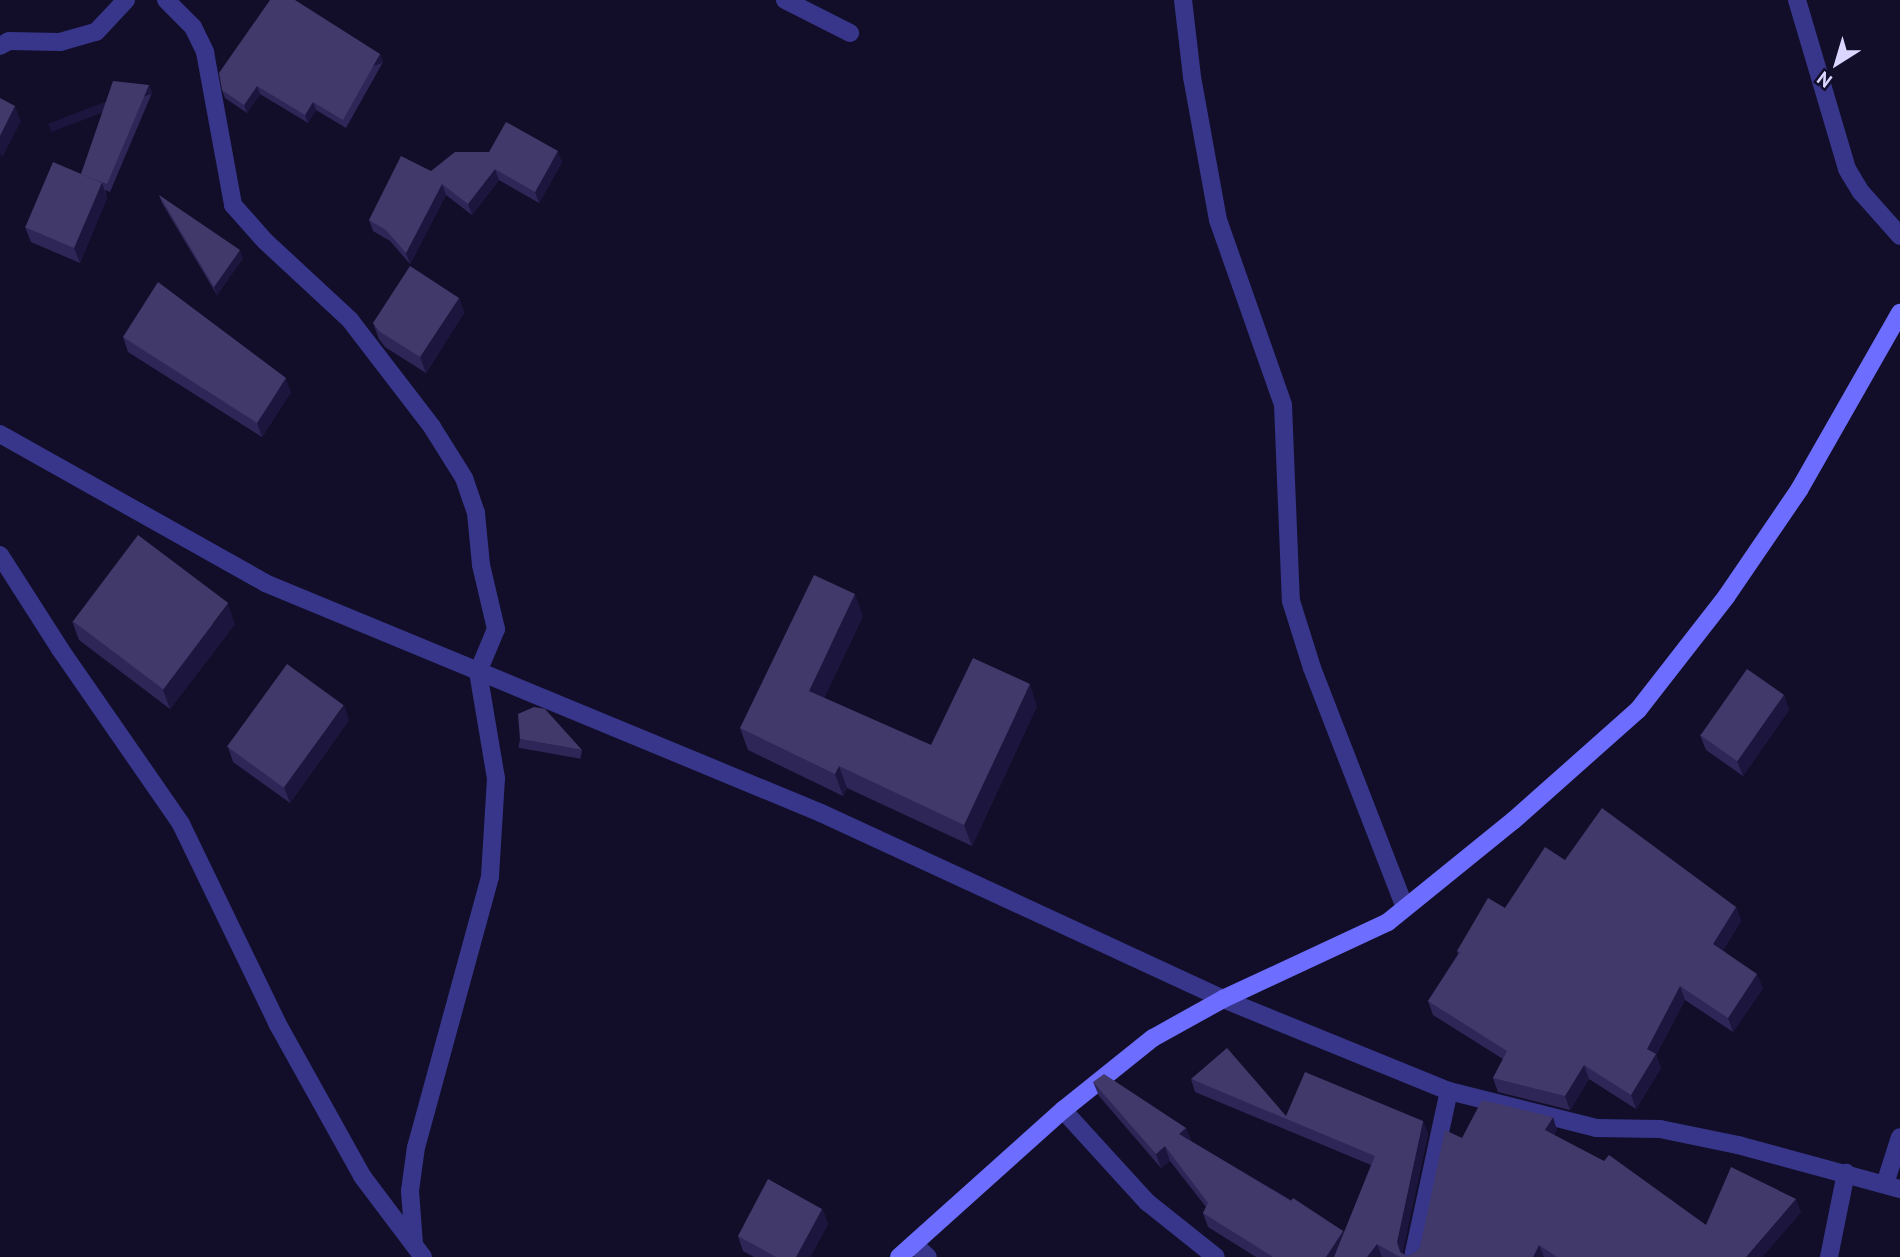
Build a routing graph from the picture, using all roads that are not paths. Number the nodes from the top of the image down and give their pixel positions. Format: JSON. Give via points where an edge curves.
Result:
{"nodes":[{"id":1,"x":126,"y":0,"type":"edge"},
{"id":2,"x":166,"y":0,"type":"edge"},
{"id":3,"x":785,"y":0,"type":"edge"},
{"id":4,"x":1183,"y":0,"type":"edge"},
{"id":5,"x":1797,"y":0,"type":"edge"},
{"id":6,"x":850,"y":33,"type":"dead end"},
{"id":7,"x":0,"y":46,"type":"edge"},
{"id":8,"x":1900,"y":236,"type":"edge"},
{"id":9,"x":1900,"y":313,"type":"edge"},
{"id":10,"x":0,"y":433,"type":"edge"},
{"id":11,"x":0,"y":555,"type":"edge"},
{"id":12,"x":478,"y":671,"type":"junction"},
{"id":13,"x":1405,"y":908,"type":"junction"},
{"id":14,"x":1223,"y":999,"type":"junction"},
{"id":15,"x":1449,"y":1091,"type":"junction"},
{"id":16,"x":1063,"y":1110,"type":"junction"},
{"id":17,"x":1900,"y":1137,"type":"edge"},
{"id":18,"x":1846,"y":1173,"type":"junction"},
{"id":19,"x":1893,"y":1186,"type":"edge"},
{"id":20,"x":914,"y":1244,"type":"junction"},
{"id":21,"x":419,"y":1250,"type":"edge"},
{"id":22,"x":899,"y":1257,"type":"edge"},
{"id":23,"x":928,"y":1257,"type":"edge"},
{"id":24,"x":1216,"y":1257,"type":"edge"},
{"id":25,"x":1413,"y":1257,"type":"edge"},
{"id":26,"x":1829,"y":1257,"type":"edge"}],
"edges":[{"from":1,"to":7,"type":"street","via":[[96,32],[60,42],[9,41]]},
{"from":2,"to":12,"type":"street","via":[[193,27],[205,52],[233,205],[350,320],[432,427],[464,478],[476,513],[481,565],[496,629]]},
{"from":3,"to":6,"type":"street"},
{"from":4,"to":13,"type":"street","via":[[1218,220],[1283,405],[1292,601],[1317,681]]},
{"from":5,"to":8,"type":"street","via":[[1847,169]]},
{"from":9,"to":13,"type":"street","via":[[1799,490],[1726,597],[1638,710],[1514,820]]},
{"from":10,"to":12,"type":"street","via":[[265,583]]},
{"from":11,"to":21,"type":"street","via":[[181,824],[277,1023],[362,1176]]},
{"from":12,"to":14,"type":"street","via":[[821,813]]},
{"from":12,"to":21,"type":"street","via":[[496,778],[490,877],[416,1147],[410,1191]]},
{"from":13,"to":14,"type":"street","via":[[1388,922]]},
{"from":14,"to":15,"type":"street"},
{"from":14,"to":16,"type":"street","via":[[1153,1038]]},
{"from":15,"to":18,"type":"street","via":[[1596,1128],[1661,1129]]},
{"from":15,"to":25,"type":"street"},
{"from":16,"to":20,"type":"street"},
{"from":16,"to":24,"type":"street","via":[[1147,1202]]},
{"from":17,"to":19,"type":"street"},
{"from":18,"to":19,"type":"street"},
{"from":18,"to":26,"type":"street"},
{"from":20,"to":22,"type":"street"},
{"from":20,"to":23,"type":"street"}]}
